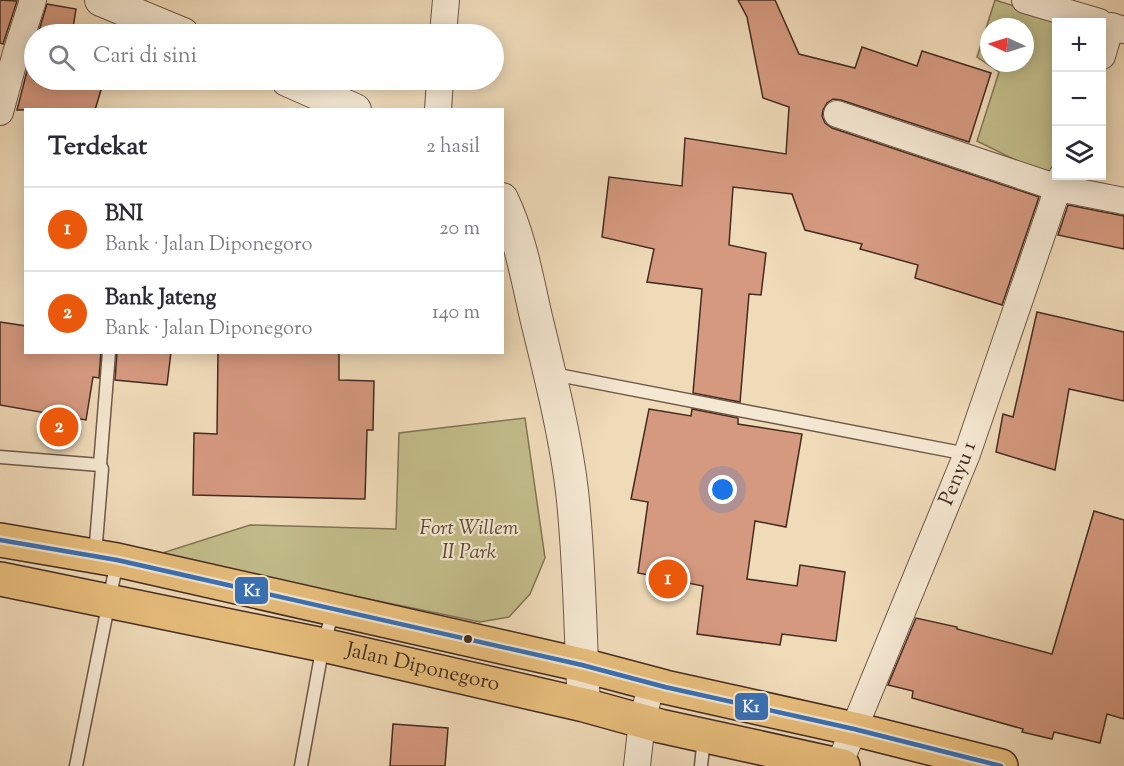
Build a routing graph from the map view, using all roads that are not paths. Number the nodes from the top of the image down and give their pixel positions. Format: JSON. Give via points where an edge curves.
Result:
{"nodes":[{"id":1,"x":33,"y":0,"type":"edge"},
{"id":2,"x":101,"y":0,"type":"edge"},
{"id":3,"x":446,"y":0,"type":"edge"},
{"id":4,"x":1025,"y":0,"type":"edge"},
{"id":5,"x":25,"y":24,"type":"edge"},
{"id":6,"x":159,"y":24,"type":"edge"},
{"id":7,"x":444,"y":24,"type":"edge"},
{"id":8,"x":1109,"y":26,"type":"edge"},
{"id":9,"x":24,"y":28,"type":"edge"},
{"id":10,"x":310,"y":90,"type":"edge"},
{"id":11,"x":439,"y":90,"type":"edge"},
{"id":12,"x":350,"y":108,"type":"edge"},
{"id":13,"x":438,"y":108,"type":"edge"},
{"id":14,"x":0,"y":112,"type":"edge"},
{"id":15,"x":837,"y":114,"type":"dead end"},
{"id":16,"x":1060,"y":182,"type":"edge"},
{"id":17,"x":1124,"y":201,"type":"edge"},
{"id":18,"x":504,"y":204,"type":"edge"},
{"id":19,"x":109,"y":354,"type":"edge"},
{"id":20,"x":550,"y":374,"type":"junction"},
{"id":21,"x":967,"y":454,"type":"junction"},
{"id":22,"x":0,"y":457,"type":"edge"},
{"id":23,"x":100,"y":465,"type":"junction"},
{"id":24,"x":0,"y":540,"type":"edge"},
{"id":25,"x":106,"y":559,"type":"junction"},
{"id":26,"x":0,"y":579,"type":"edge"},
{"id":27,"x":110,"y":602,"type":"junction"},
{"id":28,"x":334,"y":609,"type":"junction"},
{"id":29,"x":323,"y":645,"type":"junction"},
{"id":30,"x":582,"y":665,"type":"junction"},
{"id":31,"x":652,"y":683,"type":"junction"},
{"id":32,"x":584,"y":705,"type":"junction"},
{"id":33,"x":642,"y":722,"type":"junction"},
{"id":34,"x":854,"y":729,"type":"junction"},
{"id":35,"x":703,"y":751,"type":"edge"},
{"id":36,"x":76,"y":766,"type":"edge"},
{"id":37,"x":301,"y":766,"type":"edge"},
{"id":38,"x":638,"y":766,"type":"edge"},
{"id":39,"x":841,"y":766,"type":"edge"},
{"id":40,"x":1001,"y":766,"type":"edge"}],
"edges":[{"from":1,"to":5,"type":"street"},
{"from":2,"to":6,"type":"street"},
{"from":3,"to":7,"type":"street"},
{"from":4,"to":8,"type":"street"},
{"from":9,"to":14,"type":"street"},
{"from":10,"to":12,"type":"street"},
{"from":11,"to":13,"type":"street"},
{"from":15,"to":16,"type":"street"},
{"from":16,"to":17,"type":"street"},
{"from":16,"to":21,"type":"street","name":"Penyu 1"},
{"from":18,"to":20,"type":"street","via":[[522,257]]},
{"from":19,"to":23,"type":"lane"},
{"from":20,"to":21,"type":"lane"},
{"from":20,"to":30,"type":"street","via":[[572,491]]},
{"from":21,"to":34,"type":"street","name":"Penyu 1"},
{"from":22,"to":23,"type":"lane"},
{"from":23,"to":25,"type":"lane"},
{"from":24,"to":25,"type":"highway","name":"Jalan Diponegoro"},
{"from":25,"to":27,"type":"lane"},
{"from":25,"to":28,"type":"highway","name":"Jalan Diponegoro"},
{"from":26,"to":27,"type":"highway","name":"Jalan Diponegoro"},
{"from":27,"to":29,"type":"highway","name":"Jalan Diponegoro"},
{"from":27,"to":36,"type":"lane"},
{"from":28,"to":29,"type":"lane"},
{"from":28,"to":30,"type":"highway","name":"Jalan Diponegoro"},
{"from":29,"to":32,"type":"highway","name":"Jalan Diponegoro"},
{"from":29,"to":37,"type":"lane"},
{"from":30,"to":31,"type":"highway","name":"Jalan Diponegoro"},
{"from":30,"to":32,"type":"street"},
{"from":31,"to":33,"type":"street"},
{"from":31,"to":34,"type":"highway","name":"Jalan Diponegoro"},
{"from":32,"to":33,"type":"highway","name":"Jalan Diponegoro"},
{"from":33,"to":35,"type":"highway","name":"Jalan Diponegoro"},
{"from":33,"to":38,"type":"street"},
{"from":34,"to":39,"type":"street","name":"Penyu 1"},
{"from":34,"to":40,"type":"highway","name":"Jalan Diponegoro"},
{"from":35,"to":39,"type":"highway","name":"Jalan Diponegoro"}]}
